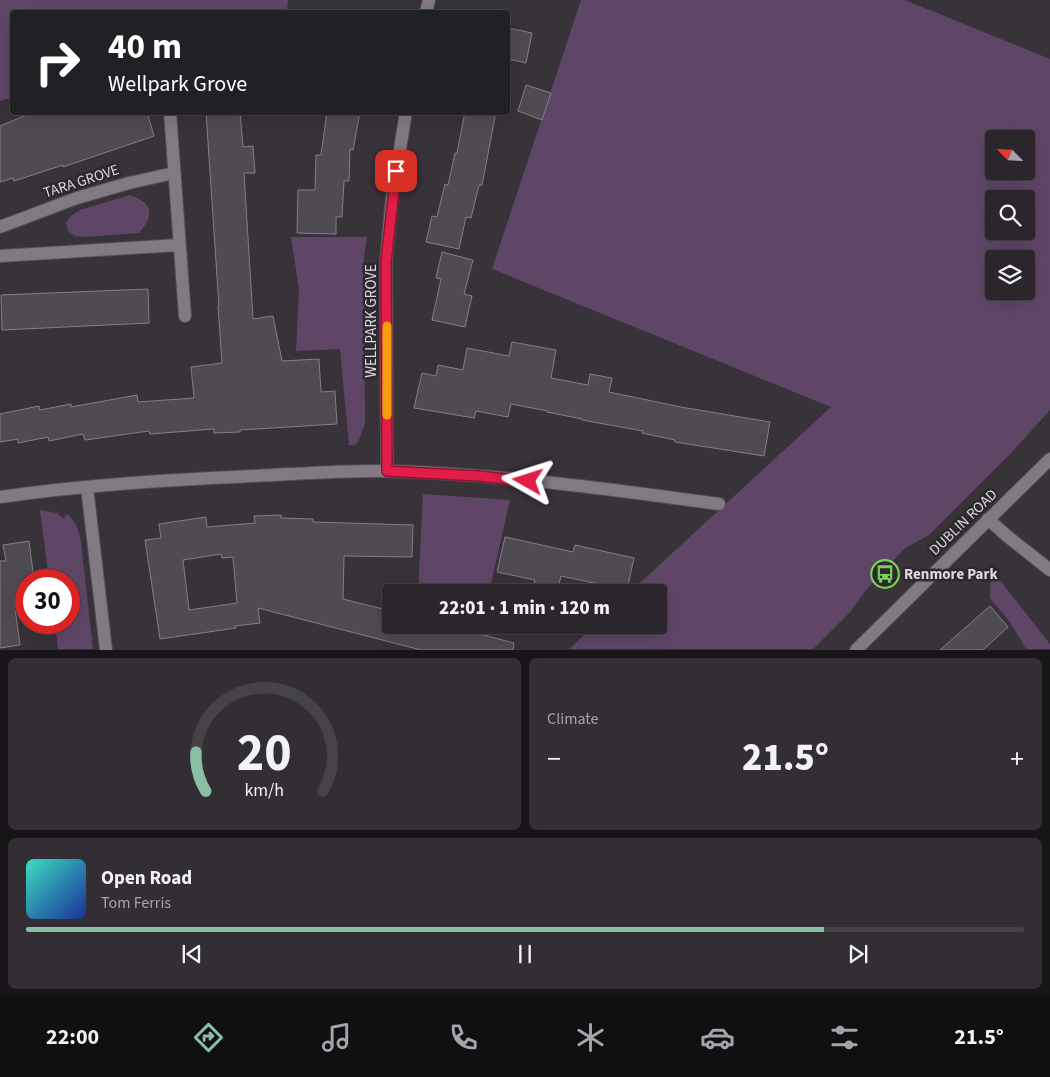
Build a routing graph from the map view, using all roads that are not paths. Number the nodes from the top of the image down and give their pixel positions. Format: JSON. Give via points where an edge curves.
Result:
{"nodes":[{"id":1,"x":170,"y":115,"type":"edge"},
{"id":2,"x":406,"y":115,"type":"edge"},
{"id":3,"x":174,"y":173,"type":"junction"},
{"id":4,"x":0,"y":227,"type":"edge"},
{"id":5,"x":179,"y":244,"type":"junction"},
{"id":6,"x":0,"y":256,"type":"edge"},
{"id":7,"x":185,"y":316,"type":"dead end"},
{"id":8,"x":1050,"y":459,"type":"edge"},
{"id":9,"x":387,"y":471,"type":"junction"},
{"id":10,"x":87,"y":487,"type":"junction"},
{"id":11,"x":0,"y":496,"type":"edge"},
{"id":12,"x":719,"y":504,"type":"dead end"},
{"id":13,"x":988,"y":519,"type":"junction"},
{"id":14,"x":1050,"y":570,"type":"edge"},
{"id":15,"x":106,"y":650,"type":"edge"},
{"id":16,"x":856,"y":650,"type":"edge"}],
"edges":[{"from":1,"to":3,"type":"street"},
{"from":2,"to":9,"type":"street","name":"WELLPARK GROVE","via":[[386,262]]},
{"from":3,"to":4,"type":"street","name":"TARA GROVE","via":[[77,198]]},
{"from":3,"to":5,"type":"street"},
{"from":5,"to":6,"type":"street"},
{"from":5,"to":7,"type":"street"},
{"from":8,"to":13,"type":"street","name":"DUBLIN ROAD"},
{"from":9,"to":10,"type":"street","via":[[171,480]]},
{"from":9,"to":12,"type":"street","via":[[484,477]]},
{"from":10,"to":11,"type":"street"},
{"from":10,"to":15,"type":"street"},
{"from":13,"to":14,"type":"street"},
{"from":13,"to":16,"type":"street","name":"DUBLIN ROAD"}]}
